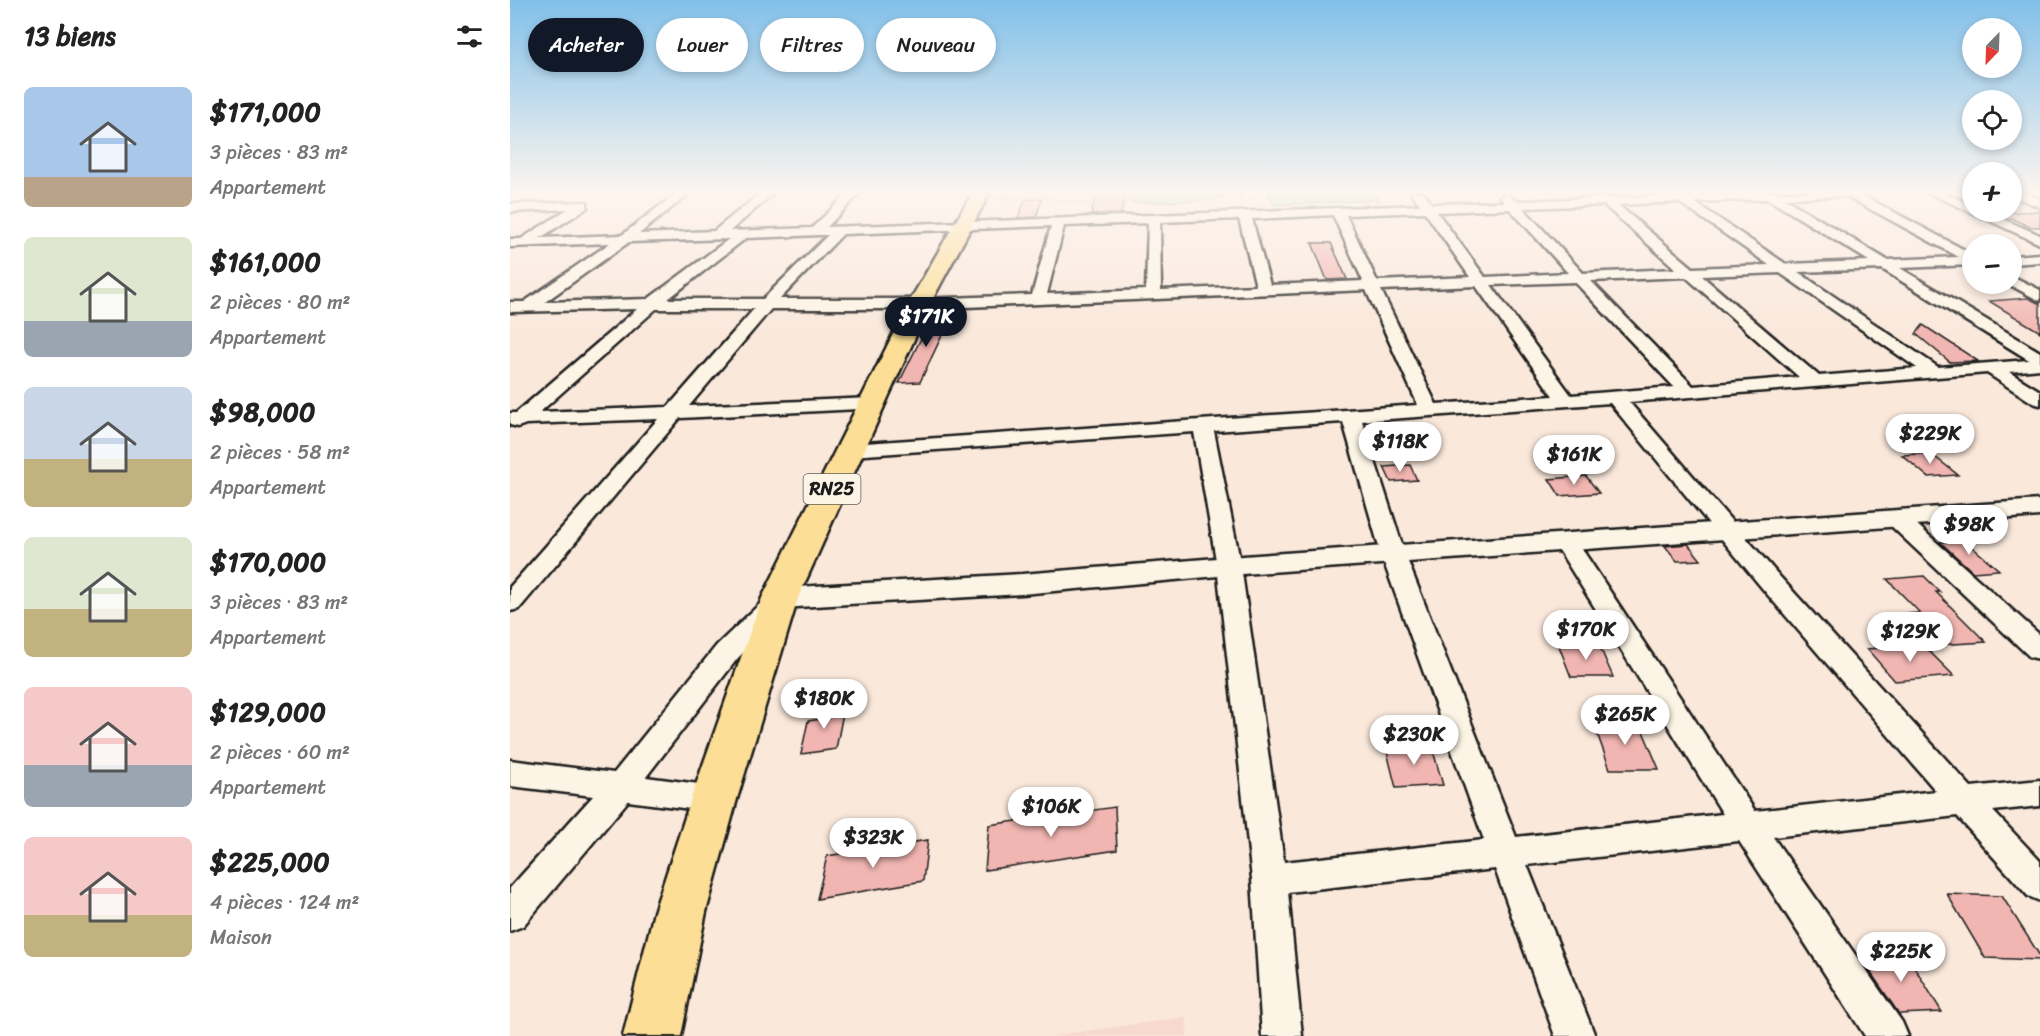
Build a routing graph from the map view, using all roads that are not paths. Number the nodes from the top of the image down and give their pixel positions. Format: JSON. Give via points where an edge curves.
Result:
{"nodes":[{"id":1,"x":589,"y":240,"type":"edge"},
{"id":2,"x":623,"y":240,"type":"edge"},
{"id":3,"x":735,"y":240,"type":"edge"},
{"id":4,"x":830,"y":240,"type":"edge"},
{"id":5,"x":953,"y":240,"type":"edge"},
{"id":6,"x":1053,"y":240,"type":"edge"},
{"id":7,"x":1154,"y":240,"type":"edge"},
{"id":8,"x":1251,"y":240,"type":"edge"},
{"id":9,"x":1351,"y":240,"type":"edge"},
{"id":10,"x":1451,"y":240,"type":"edge"},
{"id":11,"x":1544,"y":240,"type":"edge"},
{"id":12,"x":1651,"y":240,"type":"edge"},
{"id":13,"x":1744,"y":240,"type":"edge"},
{"id":14,"x":1845,"y":240,"type":"edge"},
{"id":15,"x":1936,"y":240,"type":"edge"},
{"id":16,"x":517,"y":243,"type":"edge"},
{"id":17,"x":510,"y":251,"type":"edge"},
{"id":18,"x":1962,"y":255,"type":"edge"},
{"id":19,"x":2040,"y":258,"type":"edge"},
{"id":20,"x":2022,"y":259,"type":"edge"},
{"id":21,"x":1962,"y":261,"type":"edge"},
{"id":22,"x":1886,"y":265,"type":"junction"},
{"id":23,"x":1787,"y":269,"type":"junction"},
{"id":24,"x":1688,"y":273,"type":"junction"},
{"id":25,"x":1578,"y":277,"type":"junction"},
{"id":26,"x":1480,"y":282,"type":"junction"},
{"id":27,"x":1372,"y":286,"type":"junction"},
{"id":28,"x":2022,"y":286,"type":"edge"},
{"id":29,"x":1264,"y":290,"type":"junction"},
{"id":30,"x":1154,"y":296,"type":"junction"},
{"id":31,"x":2040,"y":296,"type":"edge"},
{"id":32,"x":1038,"y":300,"type":"junction"},
{"id":33,"x":652,"y":304,"type":"junction"},
{"id":34,"x":919,"y":304,"type":"junction"},
{"id":35,"x":766,"y":305,"type":"junction"},
{"id":36,"x":528,"y":306,"type":"junction"},
{"id":37,"x":510,"y":307,"type":"edge"},
{"id":38,"x":510,"y":320,"type":"edge"},
{"id":39,"x":2040,"y":359,"type":"edge"},
{"id":40,"x":2040,"y":364,"type":"edge"},
{"id":41,"x":1992,"y":369,"type":"junction"},
{"id":42,"x":1935,"y":373,"type":"junction"},
{"id":43,"x":1815,"y":382,"type":"junction"},
{"id":44,"x":1688,"y":391,"type":"junction"},
{"id":45,"x":1615,"y":397,"type":"junction"},
{"id":46,"x":2040,"y":399,"type":"edge"},
{"id":47,"x":1566,"y":401,"type":"junction"},
{"id":48,"x":872,"y":404,"type":"junction"},
{"id":49,"x":1429,"y":410,"type":"junction"},
{"id":50,"x":674,"y":412,"type":"junction"},
{"id":51,"x":1351,"y":416,"type":"junction"},
{"id":52,"x":514,"y":422,"type":"edge"},
{"id":53,"x":1203,"y":426,"type":"junction"},
{"id":54,"x":850,"y":450,"type":"junction"},
{"id":55,"x":2040,"y":508,"type":"edge"},
{"id":56,"x":1896,"y":518,"type":"junction"},
{"id":57,"x":1725,"y":531,"type":"junction"},
{"id":58,"x":1566,"y":542,"type":"junction"},
{"id":59,"x":1393,"y":554,"type":"junction"},
{"id":60,"x":1229,"y":566,"type":"junction"},
{"id":61,"x":780,"y":598,"type":"junction"},
{"id":62,"x":510,"y":603,"type":"edge"},
{"id":63,"x":2040,"y":650,"type":"edge"},
{"id":64,"x":510,"y":773,"type":"edge"},
{"id":65,"x":621,"y":787,"type":"junction"},
{"id":66,"x":2040,"y":793,"type":"edge"},
{"id":67,"x":714,"y":799,"type":"junction"},
{"id":68,"x":1964,"y":802,"type":"junction"},
{"id":69,"x":1748,"y":827,"type":"junction"},
{"id":70,"x":1505,"y":854,"type":"junction"},
{"id":71,"x":1269,"y":879,"type":"junction"},
{"id":72,"x":2040,"y":885,"type":"edge"},
{"id":73,"x":510,"y":914,"type":"edge"},
{"id":74,"x":652,"y":1036,"type":"edge"},
{"id":75,"x":1282,"y":1036,"type":"edge"},
{"id":76,"x":1575,"y":1036,"type":"edge"},
{"id":77,"x":1888,"y":1036,"type":"edge"}],
"edges":[{"from":1,"to":16,"type":"street"},
{"from":2,"to":36,"type":"street"},
{"from":3,"to":33,"type":"street"},
{"from":4,"to":35,"type":"street"},
{"from":5,"to":34,"type":"main road","number":"RN25"},
{"from":6,"to":32,"type":"street"},
{"from":7,"to":30,"type":"street"},
{"from":8,"to":29,"type":"street"},
{"from":9,"to":27,"type":"street"},
{"from":10,"to":26,"type":"street"},
{"from":11,"to":25,"type":"street"},
{"from":12,"to":24,"type":"street"},
{"from":13,"to":23,"type":"street"},
{"from":14,"to":22,"type":"street"},
{"from":15,"to":18,"type":"street"},
{"from":16,"to":17,"type":"street"},
{"from":19,"to":20,"type":"street"},
{"from":21,"to":22,"type":"street"},
{"from":22,"to":23,"type":"street"},
{"from":22,"to":39,"type":"street"},
{"from":23,"to":24,"type":"street"},
{"from":23,"to":42,"type":"street"},
{"from":24,"to":25,"type":"street"},
{"from":24,"to":43,"type":"street"},
{"from":25,"to":26,"type":"street"},
{"from":25,"to":44,"type":"street"},
{"from":26,"to":27,"type":"street"},
{"from":26,"to":47,"type":"street"},
{"from":27,"to":29,"type":"street"},
{"from":27,"to":49,"type":"street"},
{"from":28,"to":31,"type":"street"},
{"from":29,"to":30,"type":"street"},
{"from":30,"to":32,"type":"street"},
{"from":32,"to":34,"type":"street"},
{"from":33,"to":35,"type":"street"},
{"from":33,"to":36,"type":"street"},
{"from":33,"to":52,"type":"street"},
{"from":34,"to":35,"type":"street"},
{"from":34,"to":48,"type":"main road","number":"RN25"},
{"from":35,"to":50,"type":"street"},
{"from":36,"to":37,"type":"street"},
{"from":36,"to":38,"type":"street"},
{"from":40,"to":41,"type":"street"},
{"from":41,"to":42,"type":"street"},
{"from":41,"to":46,"type":"street"},
{"from":42,"to":43,"type":"street"},
{"from":43,"to":44,"type":"street"},
{"from":44,"to":45,"type":"street"},
{"from":45,"to":47,"type":"street"},
{"from":45,"to":57,"type":"street"},
{"from":47,"to":49,"type":"street"},
{"from":48,"to":50,"type":"street"},
{"from":48,"to":54,"type":"main road","number":"RN25"},
{"from":49,"to":51,"type":"street"},
{"from":50,"to":52,"type":"street"},
{"from":50,"to":62,"type":"street"},
{"from":51,"to":53,"type":"street"},
{"from":51,"to":59,"type":"street"},
{"from":53,"to":54,"type":"street"},
{"from":53,"to":60,"type":"street"},
{"from":54,"to":61,"type":"main road","number":"RN25"},
{"from":55,"to":56,"type":"street"},
{"from":56,"to":57,"type":"street"},
{"from":56,"to":63,"type":"street"},
{"from":57,"to":58,"type":"street"},
{"from":57,"to":68,"type":"street"},
{"from":58,"to":59,"type":"street"},
{"from":58,"to":69,"type":"street"},
{"from":59,"to":60,"type":"street"},
{"from":59,"to":70,"type":"street"},
{"from":60,"to":61,"type":"street","via":[[1022,584]]},
{"from":60,"to":71,"type":"street"},
{"from":61,"to":65,"type":"street","via":[[727,652]]},
{"from":61,"to":67,"type":"main road","number":"RN25"},
{"from":64,"to":65,"type":"street"},
{"from":65,"to":67,"type":"street"},
{"from":65,"to":73,"type":"street"},
{"from":66,"to":68,"type":"street"},
{"from":67,"to":74,"type":"main road","number":"RN25","via":[[680,912]]},
{"from":68,"to":69,"type":"street"},
{"from":68,"to":72,"type":"street"},
{"from":69,"to":70,"type":"street"},
{"from":69,"to":77,"type":"street"},
{"from":70,"to":71,"type":"street"},
{"from":70,"to":76,"type":"street"},
{"from":71,"to":75,"type":"street"}]}
